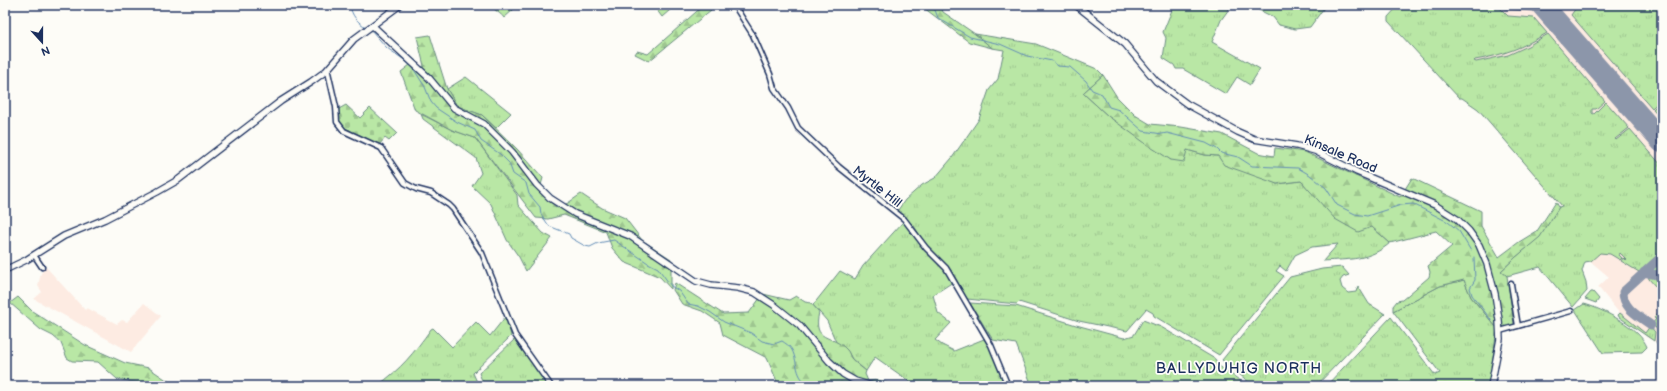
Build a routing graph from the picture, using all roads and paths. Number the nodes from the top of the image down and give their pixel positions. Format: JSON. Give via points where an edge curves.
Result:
{"nodes":[{"id":1,"x":400,"y":5,"type":"edge"},
{"id":2,"x":734,"y":5,"type":"edge"},
{"id":3,"x":1076,"y":5,"type":"edge"},
{"id":4,"x":370,"y":28,"type":"junction"},
{"id":5,"x":326,"y":71,"type":"junction"},
{"id":6,"x":34,"y":255,"type":"junction"},
{"id":7,"x":42,"y":267,"type":"dead end"},
{"id":8,"x":5,"y":270,"type":"edge"},
{"id":9,"x":1511,"y":284,"type":"dead end"},
{"id":10,"x":1571,"y":311,"type":"dead end"},
{"id":11,"x":1518,"y":326,"type":"junction"},
{"id":12,"x":1500,"y":331,"type":"junction"},
{"id":13,"x":551,"y":386,"type":"edge"},
{"id":14,"x":872,"y":386,"type":"edge"},
{"id":15,"x":1008,"y":386,"type":"edge"},
{"id":16,"x":1491,"y":386,"type":"edge"}],
"edges":[{"from":1,"to":4,"type":"main road"},
{"from":2,"to":15,"type":"street","name":"Myrtle Hill","via":[[753,35],[774,88],[798,128],[839,168],[904,219],[926,248],[946,268],[991,345]]},
{"from":3,"to":12,"type":"main road","name":"Kinsale Road","via":[[1125,44],[1156,81],[1187,104],[1254,139],[1315,151],[1356,172],[1435,205],[1457,219],[1474,237],[1485,258],[1495,294]]},
{"from":4,"to":5,"type":"main road","via":[[354,39]]},
{"from":4,"to":14,"type":"main road","via":[[429,78],[454,108],[490,130],[553,201],[575,214],[630,236],[696,281],[754,292],[799,325],[843,374]]},
{"from":5,"to":6,"type":"main road","via":[[281,101],[170,185],[106,219],[64,236]]},
{"from":5,"to":13,"type":"street","via":[[336,107],[337,122],[344,130],[381,148],[405,183],[431,193],[453,210],[482,253],[515,335]]},
{"from":6,"to":7,"type":"street"},
{"from":6,"to":8,"type":"main road"},
{"from":9,"to":11,"type":"street"},
{"from":10,"to":11,"type":"street"},
{"from":11,"to":12,"type":"street"},
{"from":12,"to":16,"type":"main road","name":"Kinsale Road"}]}
